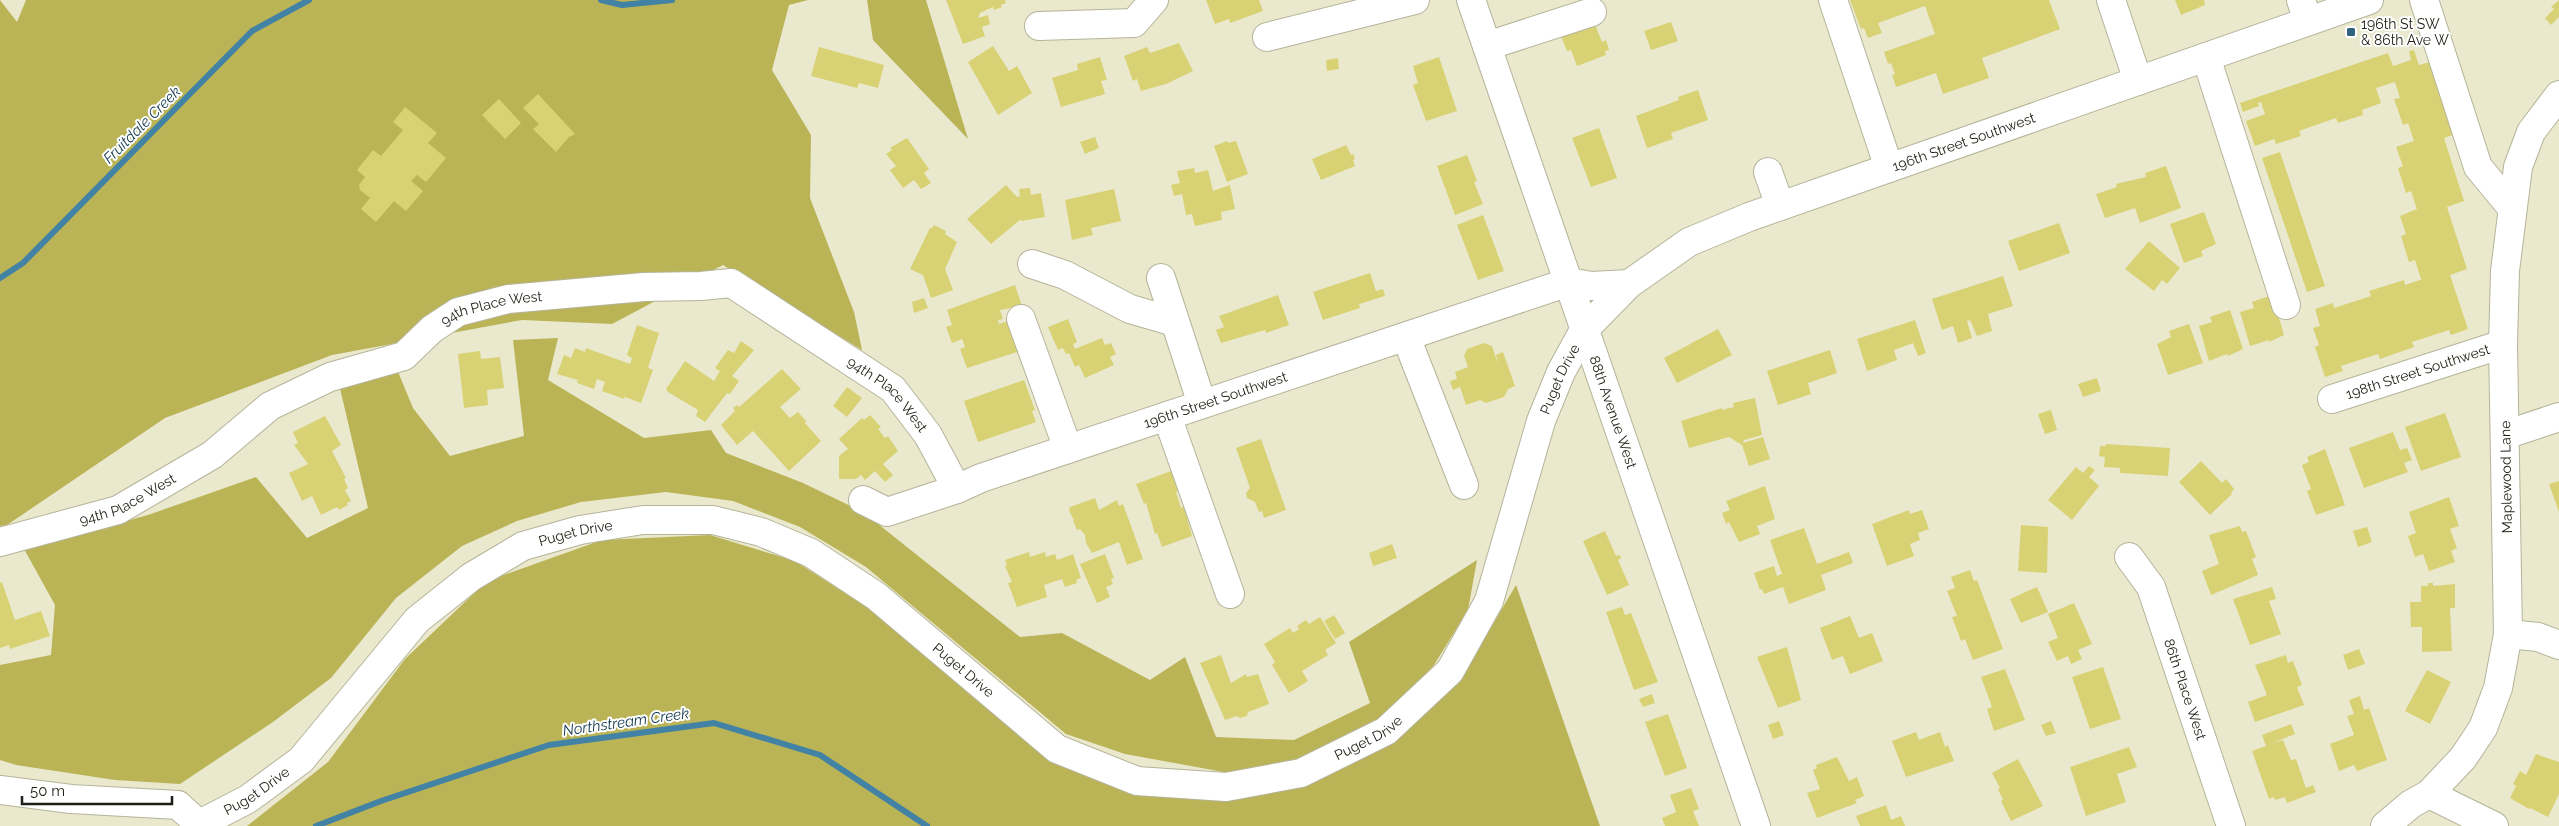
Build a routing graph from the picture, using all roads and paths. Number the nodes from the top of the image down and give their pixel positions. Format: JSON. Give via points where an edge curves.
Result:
{"nodes":[{"id":1,"x":1154,"y":0,"type":"edge"},
{"id":2,"x":1415,"y":0,"type":"edge"},
{"id":3,"x":1470,"y":0,"type":"edge"},
{"id":4,"x":1833,"y":0,"type":"edge"},
{"id":5,"x":2111,"y":0,"type":"edge"},
{"id":6,"x":2369,"y":0,"type":"edge"},
{"id":7,"x":2424,"y":0,"type":"edge"},
{"id":8,"x":2304,"y":11,"type":"edge"},
{"id":9,"x":1592,"y":12,"type":"dead end"},
{"id":10,"x":1039,"y":26,"type":"dead end"},
{"id":11,"x":1266,"y":37,"type":"dead end"},
{"id":12,"x":1487,"y":46,"type":"junction"},
{"id":13,"x":2206,"y":57,"type":"junction"},
{"id":14,"x":2138,"y":81,"type":"junction"},
{"id":15,"x":2559,"y":95,"type":"edge"},
{"id":16,"x":1889,"y":168,"type":"junction"},
{"id":17,"x":1768,"y":172,"type":"dead end"},
{"id":18,"x":1780,"y":206,"type":"junction"},
{"id":19,"x":2512,"y":208,"type":"junction"},
{"id":20,"x":1032,"y":264,"type":"dead end"},
{"id":21,"x":1161,"y":278,"type":"dead end"},
{"id":22,"x":1569,"y":282,"type":"junction"},
{"id":23,"x":1629,"y":284,"type":"junction"},
{"id":24,"x":2286,"y":305,"type":"dead end"},
{"id":25,"x":1021,"y":319,"type":"dead end"},
{"id":26,"x":1175,"y":322,"type":"junction"},
{"id":27,"x":1584,"y":330,"type":"junction"},
{"id":28,"x":1406,"y":337,"type":"junction"},
{"id":29,"x":2503,"y":344,"type":"junction"},
{"id":30,"x":2332,"y":399,"type":"dead end"},
{"id":31,"x":1202,"y":404,"type":"junction"},
{"id":32,"x":1167,"y":416,"type":"junction"},
{"id":33,"x":2559,"y":417,"type":"edge"},
{"id":34,"x":2505,"y":435,"type":"junction"},
{"id":35,"x":1068,"y":449,"type":"junction"},
{"id":36,"x":1464,"y":485,"type":"dead end"},
{"id":37,"x":957,"y":489,"type":"junction"},
{"id":38,"x":863,"y":500,"type":"dead end"},
{"id":39,"x":0,"y":542,"type":"edge"},
{"id":40,"x":2129,"y":557,"type":"dead end"},
{"id":41,"x":1230,"y":594,"type":"dead end"},
{"id":42,"x":2508,"y":634,"type":"junction"},
{"id":43,"x":2559,"y":645,"type":"edge"},
{"id":44,"x":0,"y":790,"type":"edge"},
{"id":45,"x":2429,"y":794,"type":"junction"},
{"id":46,"x":198,"y":825,"type":"edge"},
{"id":47,"x":1756,"y":826,"type":"edge"},
{"id":48,"x":2231,"y":826,"type":"edge"},
{"id":49,"x":2385,"y":826,"type":"edge"},
{"id":50,"x":2494,"y":826,"type":"edge"}],
"edges":[{"from":1,"to":10,"type":"street","via":[[1134,23]]},
{"from":2,"to":11,"type":"street"},
{"from":3,"to":12,"type":"street","name":"88th Avenue West"},
{"from":4,"to":16,"type":"street"},
{"from":5,"to":14,"type":"street"},
{"from":6,"to":8,"type":"street","name":"196th Street Southwest"},
{"from":7,"to":19,"type":"street","via":[[2478,167]]},
{"from":8,"to":13,"type":"street","name":"196th Street Southwest"},
{"from":9,"to":12,"type":"street"},
{"from":12,"to":22,"type":"street","name":"88th Avenue West"},
{"from":13,"to":14,"type":"street","name":"196th Street Southwest"},
{"from":13,"to":24,"type":"street"},
{"from":14,"to":16,"type":"street","name":"196th Street Southwest"},
{"from":15,"to":19,"type":"street","name":"Maplewood Lane","via":[[2531,132],[2518,167]]},
{"from":16,"to":18,"type":"street","name":"196th Street Southwest"},
{"from":17,"to":18,"type":"street"},
{"from":18,"to":23,"type":"street","name":"196th Street Southwest","via":[[1689,242]]},
{"from":19,"to":29,"type":"street","name":"Maplewood Lane","via":[[2505,271]]},
{"from":20,"to":26,"type":"street","via":[[1064,275],[1130,309]]},
{"from":21,"to":26,"type":"street"},
{"from":22,"to":23,"type":"street","via":[[1591,286]]},
{"from":22,"to":27,"type":"street","name":"88th Avenue West"},
{"from":22,"to":28,"type":"street","name":"196th Street Southwest"},
{"from":23,"to":27,"type":"street","name":"196th Street Southwest"},
{"from":25,"to":35,"type":"street"},
{"from":26,"to":31,"type":"street"},
{"from":27,"to":46,"type":"street","name":"Puget Drive","via":[[1561,372],[1541,421],[1489,602],[1450,671],[1386,731],[1301,774],[1226,787],[1137,781],[1057,750],[876,596],[811,553],[761,532],[713,520],[643,520],[580,530],[523,546],[471,577],[417,620],[300,760],[248,799]]},
{"from":27,"to":47,"type":"street","name":"88th Avenue West"},
{"from":28,"to":31,"type":"street","name":"196th Street Southwest"},
{"from":28,"to":36,"type":"street"},
{"from":29,"to":30,"type":"street","name":"198th Street Southwest"},
{"from":29,"to":34,"type":"street","name":"Maplewood Lane"},
{"from":31,"to":32,"type":"street","name":"196th Street Southwest"},
{"from":32,"to":35,"type":"street","name":"196th Street Southwest"},
{"from":32,"to":41,"type":"street"},
{"from":33,"to":34,"type":"street"},
{"from":34,"to":42,"type":"street","name":"Maplewood Lane"},
{"from":35,"to":37,"type":"street","name":"196th Street Southwest"},
{"from":37,"to":38,"type":"street","name":"196th Street Southwest","via":[[887,512]]},
{"from":37,"to":39,"type":"street","name":"94th Place West","via":[[928,435],[893,389],[731,283],[644,286],[508,299],[458,312],[432,329],[404,356],[330,377],[270,406],[212,455],[118,510]]},
{"from":40,"to":48,"type":"street","name":"86th Place West","via":[[2151,587]]},
{"from":42,"to":43,"type":"street","via":[[2538,637]]},
{"from":42,"to":45,"type":"street","name":"Maplewood Lane","via":[[2498,688],[2483,728],[2463,758]]},
{"from":44,"to":46,"type":"street","via":[[72,799],[178,805]]},
{"from":45,"to":49,"type":"street","name":"Maplewood Lane"},
{"from":45,"to":50,"type":"street"}]}
